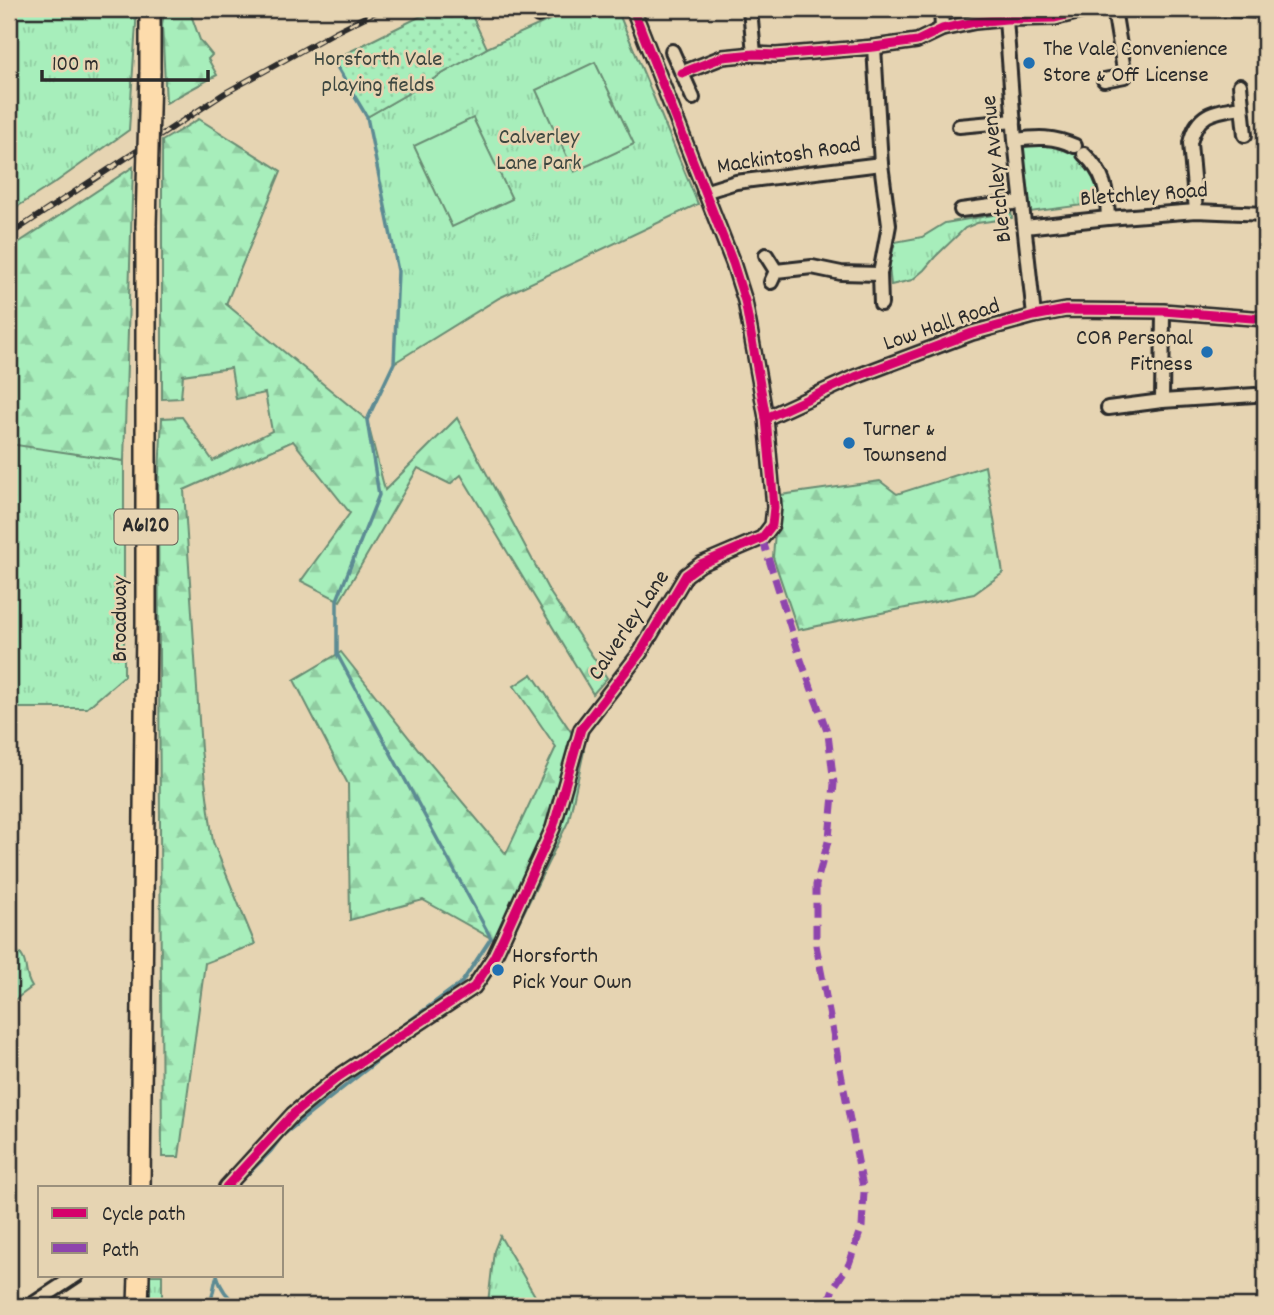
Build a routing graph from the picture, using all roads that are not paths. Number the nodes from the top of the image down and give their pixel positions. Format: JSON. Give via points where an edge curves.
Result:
{"nodes":[{"id":1,"x":150,"y":9,"type":"edge"},
{"id":2,"x":552,"y":9,"type":"edge"},
{"id":3,"x":633,"y":9,"type":"edge"},
{"id":4,"x":750,"y":9,"type":"edge"},
{"id":5,"x":941,"y":9,"type":"edge"},
{"id":6,"x":1091,"y":9,"type":"edge"},
{"id":7,"x":1114,"y":9,"type":"edge"},
{"id":8,"x":1222,"y":9,"type":"edge"},
{"id":9,"x":1264,"y":10,"type":"edge"},
{"id":10,"x":1054,"y":13,"type":"edge"},
{"id":11,"x":538,"y":15,"type":"dead end"},
{"id":12,"x":1006,"y":19,"type":"junction"},
{"id":13,"x":942,"y":29,"type":"junction"},
{"id":14,"x":874,"y":47,"type":"junction"},
{"id":15,"x":672,"y":51,"type":"dead end"},
{"id":16,"x":754,"y":54,"type":"junction"},
{"id":17,"x":682,"y":74,"type":"junction"},
{"id":18,"x":1104,"y":80,"type":"dead end"},
{"id":19,"x":1240,"y":85,"type":"dead end"},
{"id":20,"x":693,"y":98,"type":"dead end"},
{"id":21,"x":1242,"y":107,"type":"junction"},
{"id":22,"x":1014,"y":121,"type":"junction"},
{"id":23,"x":959,"y":126,"type":"dead end"},
{"id":24,"x":1245,"y":135,"type":"dead end"},
{"id":25,"x":1015,"y":140,"type":"junction"},
{"id":26,"x":881,"y":164,"type":"junction"},
{"id":27,"x":704,"y":192,"type":"junction"},
{"id":28,"x":1021,"y":202,"type":"junction"},
{"id":29,"x":961,"y":210,"type":"dead end"},
{"id":30,"x":1196,"y":211,"type":"junction"},
{"id":31,"x":1265,"y":214,"type":"edge"},
{"id":32,"x":1108,"y":218,"type":"junction"},
{"id":33,"x":1025,"y":227,"type":"junction"},
{"id":34,"x":766,"y":256,"type":"dead end"},
{"id":35,"x":880,"y":274,"type":"junction"},
{"id":36,"x":881,"y":304,"type":"dead end"},
{"id":37,"x":1163,"y":311,"type":"junction"},
{"id":38,"x":1034,"y":316,"type":"junction"},
{"id":39,"x":1265,"y":319,"type":"edge"},
{"id":40,"x":1255,"y":395,"type":"dead end"},
{"id":41,"x":1162,"y":401,"type":"junction"},
{"id":42,"x":1108,"y":408,"type":"dead end"},
{"id":43,"x":766,"y":418,"type":"junction"},
{"id":44,"x":140,"y":1186,"type":"edge"},
{"id":45,"x":227,"y":1186,"type":"edge"},
{"id":46,"x":75,"y":1276,"type":"edge"},
{"id":47,"x":139,"y":1276,"type":"edge"},
{"id":48,"x":30,"y":1306,"type":"edge"},
{"id":49,"x":138,"y":1306,"type":"edge"}],
"edges":[{"from":1,"to":44,"type":"highway","name":"Broadway","number":"A6120","bridge":true},
{"from":2,"to":11,"type":"street"},
{"from":3,"to":27,"type":"street","name":"Calverley Lane"},
{"from":4,"to":16,"type":"street"},
{"from":5,"to":13,"type":"street"},
{"from":6,"to":10,"type":"street"},
{"from":7,"to":18,"type":"street","via":[[1125,76]]},
{"from":8,"to":9,"type":"street"},
{"from":10,"to":12,"type":"street"},
{"from":12,"to":13,"type":"street"},
{"from":12,"to":22,"type":"street","name":"Bletchley Avenue"},
{"from":13,"to":14,"type":"street","via":[[917,41]]},
{"from":14,"to":16,"type":"street"},
{"from":14,"to":26,"type":"street"},
{"from":15,"to":17,"type":"street"},
{"from":16,"to":17,"type":"street","via":[[723,57]]},
{"from":17,"to":20,"type":"street"},
{"from":19,"to":21,"type":"street"},
{"from":21,"to":24,"type":"street"},
{"from":21,"to":30,"type":"street","via":[[1214,111],[1191,135]]},
{"from":22,"to":23,"type":"street"},
{"from":22,"to":25,"type":"street","name":"Bletchley Avenue"},
{"from":25,"to":28,"type":"street","name":"Bletchley Avenue"},
{"from":25,"to":32,"type":"street","via":[[1047,138],[1079,150],[1097,168],[1105,186]]},
{"from":26,"to":27,"type":"street","name":"Mackintosh Road","via":[[736,182]]},
{"from":26,"to":35,"type":"street","via":[[889,225]]},
{"from":27,"to":43,"type":"street","name":"Calverley Lane","via":[[745,301]]},
{"from":28,"to":29,"type":"street"},
{"from":28,"to":33,"type":"street","name":"Bletchley Avenue"},
{"from":30,"to":31,"type":"street","name":"Bletchley Road"},
{"from":30,"to":32,"type":"street","name":"Bletchley Road"},
{"from":32,"to":33,"type":"street","name":"Bletchley Road"},
{"from":33,"to":38,"type":"street","name":"Bletchley Avenue"},
{"from":34,"to":35,"type":"street","via":[[774,277],[812,267]]},
{"from":35,"to":36,"type":"street"},
{"from":37,"to":38,"type":"street","name":"Low Hall Road","via":[[1066,310]]},
{"from":37,"to":39,"type":"street","name":"Low Hall Road"},
{"from":37,"to":41,"type":"street"},
{"from":38,"to":43,"type":"street","name":"Low Hall Road","via":[[972,333],[855,377]]},
{"from":40,"to":41,"type":"street"},
{"from":41,"to":42,"type":"street"},
{"from":43,"to":45,"type":"street","name":"Calverley Lane","via":[[772,525],[762,538],[701,564],[686,576],[640,653],[580,729],[553,828],[494,957],[474,986],[338,1077],[293,1114]]},
{"from":46,"to":48,"type":"street"},
{"from":47,"to":49,"type":"highway"}]}
